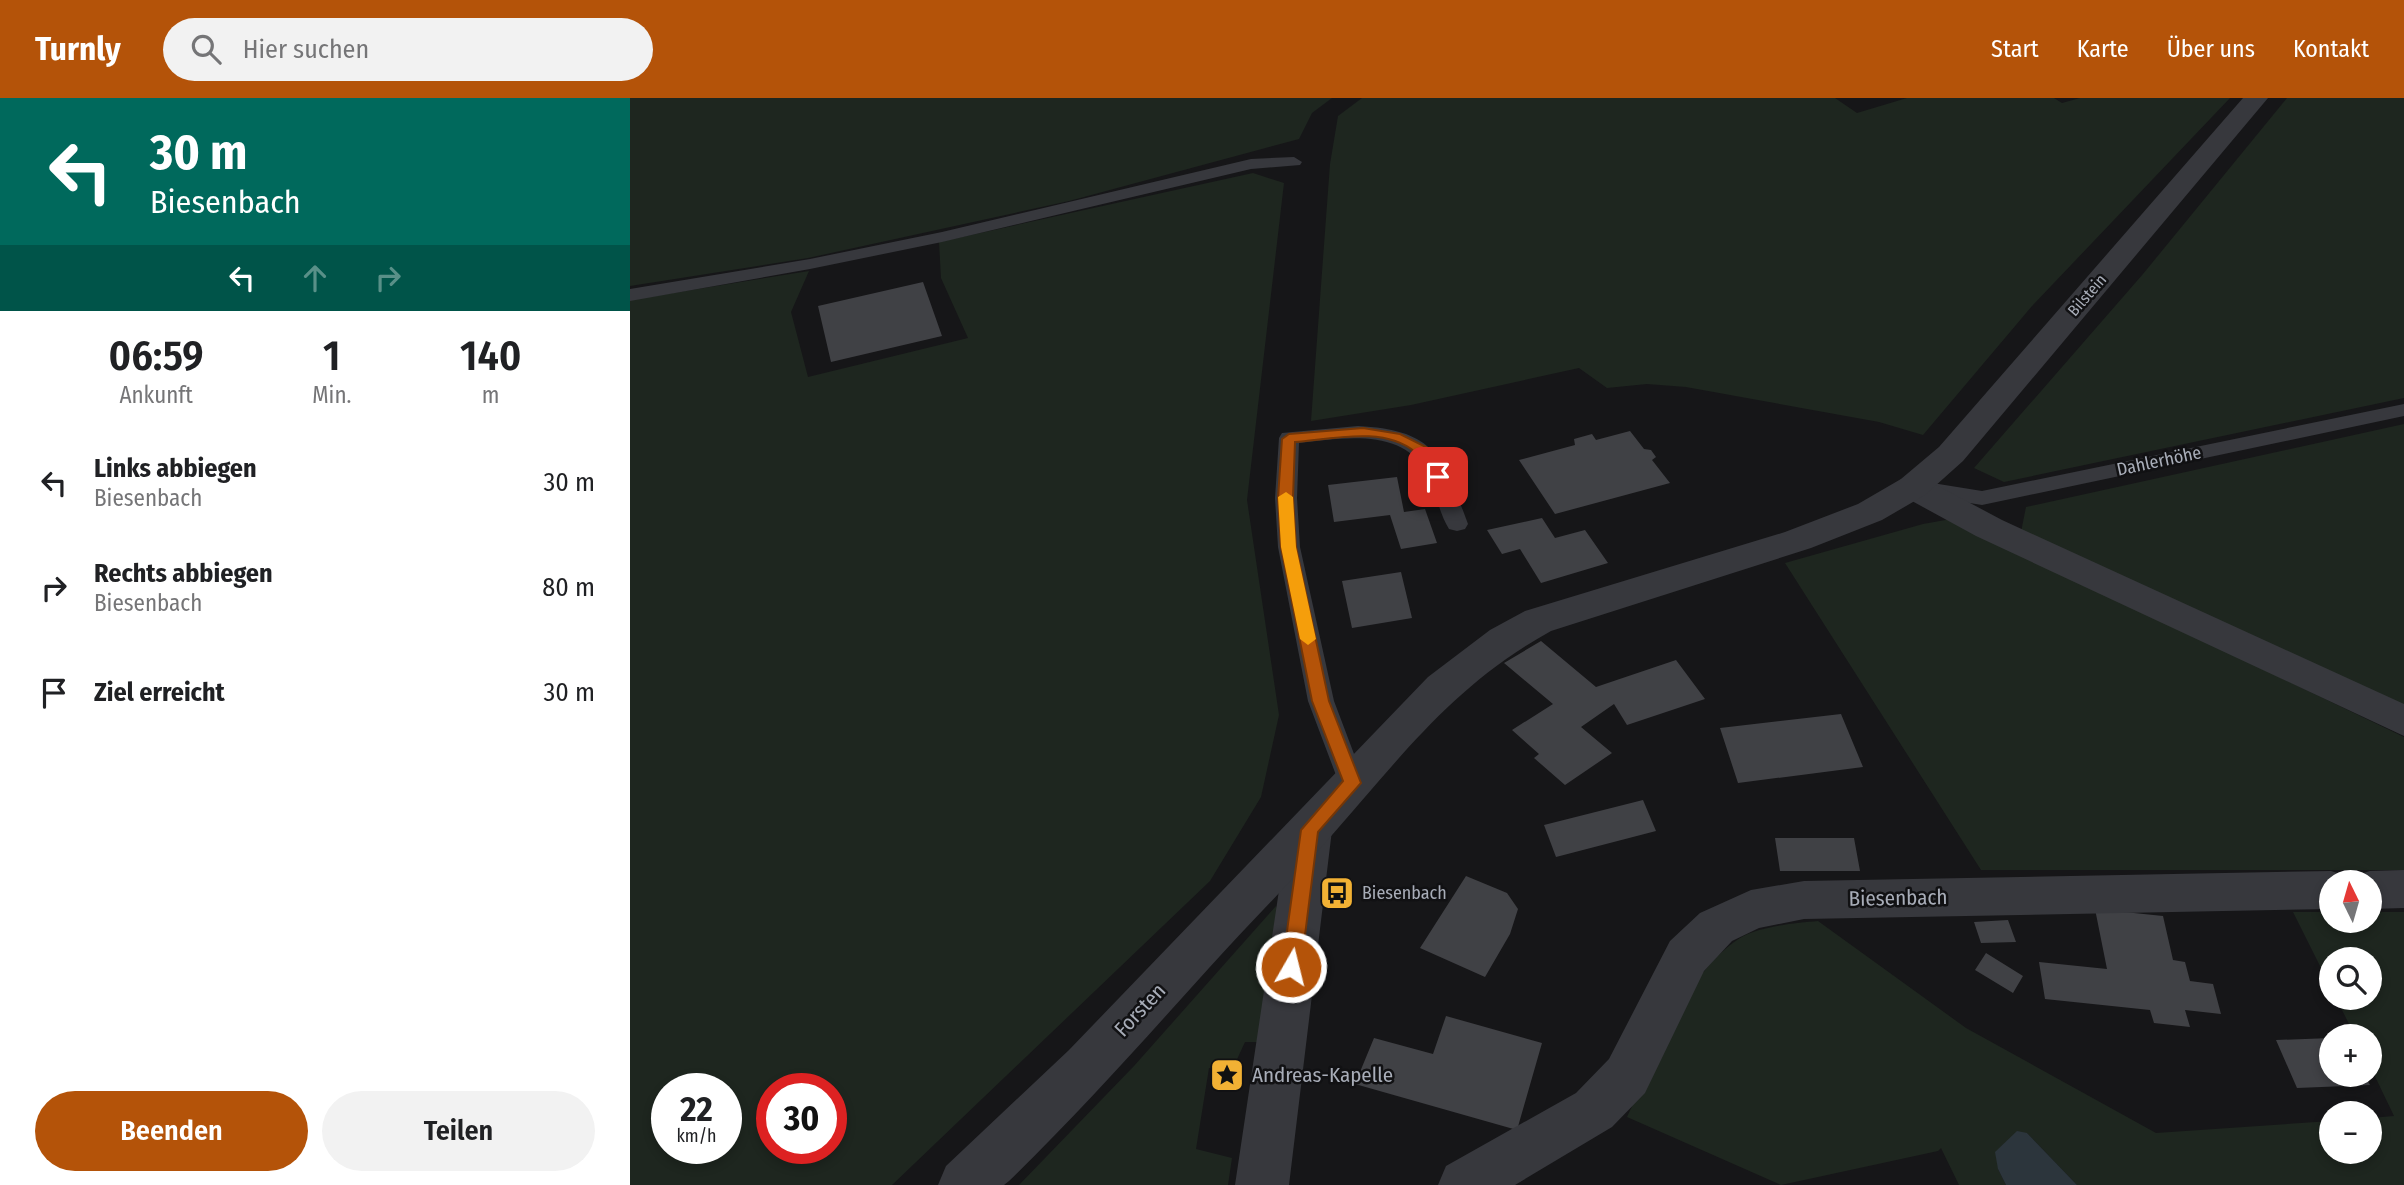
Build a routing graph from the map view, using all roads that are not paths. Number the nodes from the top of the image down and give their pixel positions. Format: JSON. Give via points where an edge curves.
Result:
{"nodes":[{"id":1,"x":2256,"y":98,"type":"edge"},
{"id":2,"x":1294,"y":162,"type":"dead end"},
{"id":3,"x":630,"y":295,"type":"edge"},
{"id":4,"x":2404,"y":410,"type":"edge"},
{"id":5,"x":1913,"y":487,"type":"junction"},
{"id":6,"x":1457,"y":524,"type":"dead end"},
{"id":7,"x":2404,"y":721,"type":"edge"},
{"id":8,"x":1352,"y":783,"type":"junction"},
{"id":9,"x":1310,"y":830,"type":"junction"},
{"id":10,"x":2404,"y":889,"type":"edge"},
{"id":11,"x":2319,"y":890,"type":"edge"},
{"id":12,"x":2382,"y":890,"type":"edge"},
{"id":13,"x":965,"y":1185,"type":"edge"},
{"id":14,"x":1262,"y":1185,"type":"edge"},
{"id":15,"x":1465,"y":1185,"type":"edge"}],
"edges":[{"from":1,"to":5,"type":"street","name":"Bilstein","via":[[1951,454]]},
{"from":2,"to":3,"type":"lane","via":[[1251,164],[928,240]]},
{"from":4,"to":5,"type":"lane","name":"Dahlerhöhe","via":[[1982,498]]},
{"from":5,"to":7,"type":"street","via":[[1989,528]]},
{"from":5,"to":8,"type":"street","via":[[1870,512],[1798,540],[1538,621],[1508,635],[1422,704]]},
{"from":6,"to":8,"type":"lane","via":[[1421,450],[1404,441],[1363,433],[1289,439],[1289,547],[1321,701]]},
{"from":8,"to":9,"type":"street"},
{"from":9,"to":13,"type":"street","name":"Forsten","via":[[1094,1058]]},
{"from":9,"to":14,"type":"street"},
{"from":10,"to":12,"type":"street"},
{"from":11,"to":15,"type":"street","name":"Biesenbach","via":[[1804,900],[1751,910],[1716,927],[1687,956],[1627,1076],[1594,1110]]}]}
